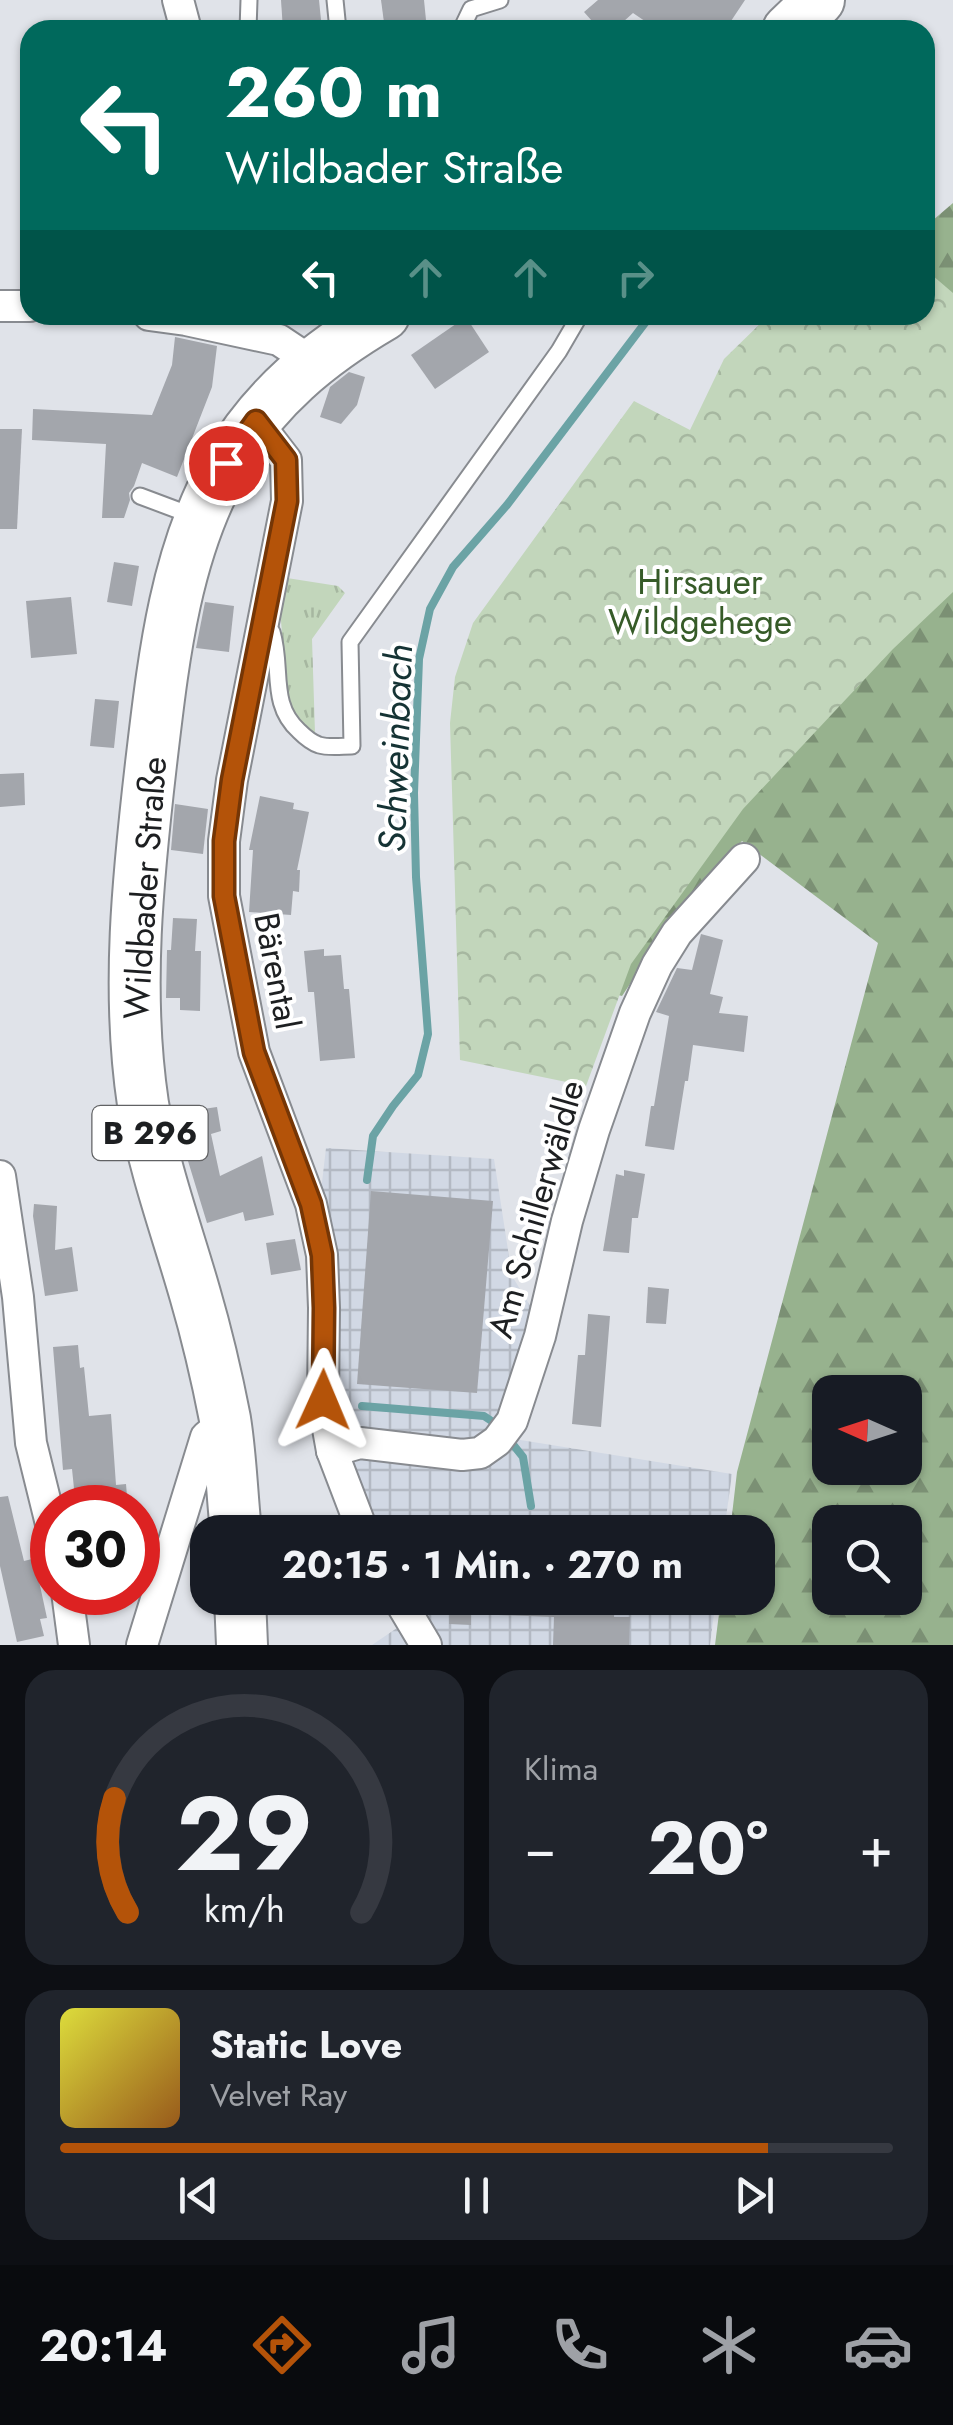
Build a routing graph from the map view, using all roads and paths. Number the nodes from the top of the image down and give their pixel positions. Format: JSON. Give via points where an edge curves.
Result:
{"nodes":[{"id":1,"x":500,"y":0,"type":"edge"},
{"id":2,"x":818,"y":0,"type":"edge"},
{"id":3,"x":466,"y":5,"type":"edge"},
{"id":4,"x":798,"y":20,"type":"edge"},
{"id":5,"x":218,"y":325,"type":"edge"},
{"id":6,"x":365,"y":325,"type":"edge"},
{"id":7,"x":574,"y":325,"type":"edge"},
{"id":8,"x":312,"y":362,"type":"junction"},
{"id":9,"x":256,"y":421,"type":"junction"},
{"id":10,"x":140,"y":496,"type":"dead end"},
{"id":11,"x":200,"y":518,"type":"junction"},
{"id":12,"x":261,"y":625,"type":"junction"},
{"id":13,"x":744,"y":859,"type":"dead end"},
{"id":14,"x":0,"y":1176,"type":"edge"},
{"id":15,"x":225,"y":1421,"type":"junction"},
{"id":16,"x":332,"y":1451,"type":"junction"},
{"id":17,"x":41,"y":1485,"type":"edge"},
{"id":18,"x":234,"y":1515,"type":"edge"},
{"id":19,"x":356,"y":1515,"type":"edge"},
{"id":20,"x":69,"y":1615,"type":"edge"},
{"id":21,"x":241,"y":1615,"type":"edge"},
{"id":22,"x":408,"y":1615,"type":"edge"},
{"id":23,"x":74,"y":1645,"type":"edge"},
{"id":24,"x":142,"y":1645,"type":"edge"},
{"id":25,"x":242,"y":1645,"type":"edge"},
{"id":26,"x":426,"y":1645,"type":"edge"}],
"edges":[{"from":1,"to":3,"type":"lane"},
{"from":2,"to":4,"type":"main road"},
{"from":5,"to":8,"type":"street","via":[[279,340]]},
{"from":6,"to":8,"type":"main road","name":"Wildbader Straße","number":"B 296"},
{"from":7,"to":12,"type":"lane","via":[[350,642],[352,746],[318,745],[284,716],[276,646]]},
{"from":8,"to":9,"type":"main road","name":"Wildbader Straße","number":"B 296"},
{"from":9,"to":11,"type":"main road","name":"Wildbader Straße","number":"B 296"},
{"from":9,"to":12,"type":"street","name":"Bärental","via":[[286,460],[287,501]]},
{"from":10,"to":11,"type":"lane"},
{"from":11,"to":15,"type":"main road","name":"Wildbader Straße","number":"B 296","via":[[162,674],[143,837],[134,1025],[161,1182]]},
{"from":12,"to":16,"type":"street","name":"Bärental","via":[[232,780],[224,896],[254,1052],[311,1204],[322,1255],[323,1400]]},
{"from":13,"to":16,"type":"street","name":"Am Schillerwäldle","via":[[678,934],[635,1013],[567,1221],[540,1336],[504,1431],[480,1453],[462,1456],[360,1443]]},
{"from":14,"to":17,"type":"street"},
{"from":15,"to":18,"type":"main road","name":"Wildbader Straße","number":"B 296"},
{"from":15,"to":24,"type":"street","via":[[206,1436]]},
{"from":16,"to":19,"type":"street","name":"Bärental"},
{"from":20,"to":23,"type":"street"},
{"from":21,"to":25,"type":"main road"},
{"from":22,"to":26,"type":"street"}]}
